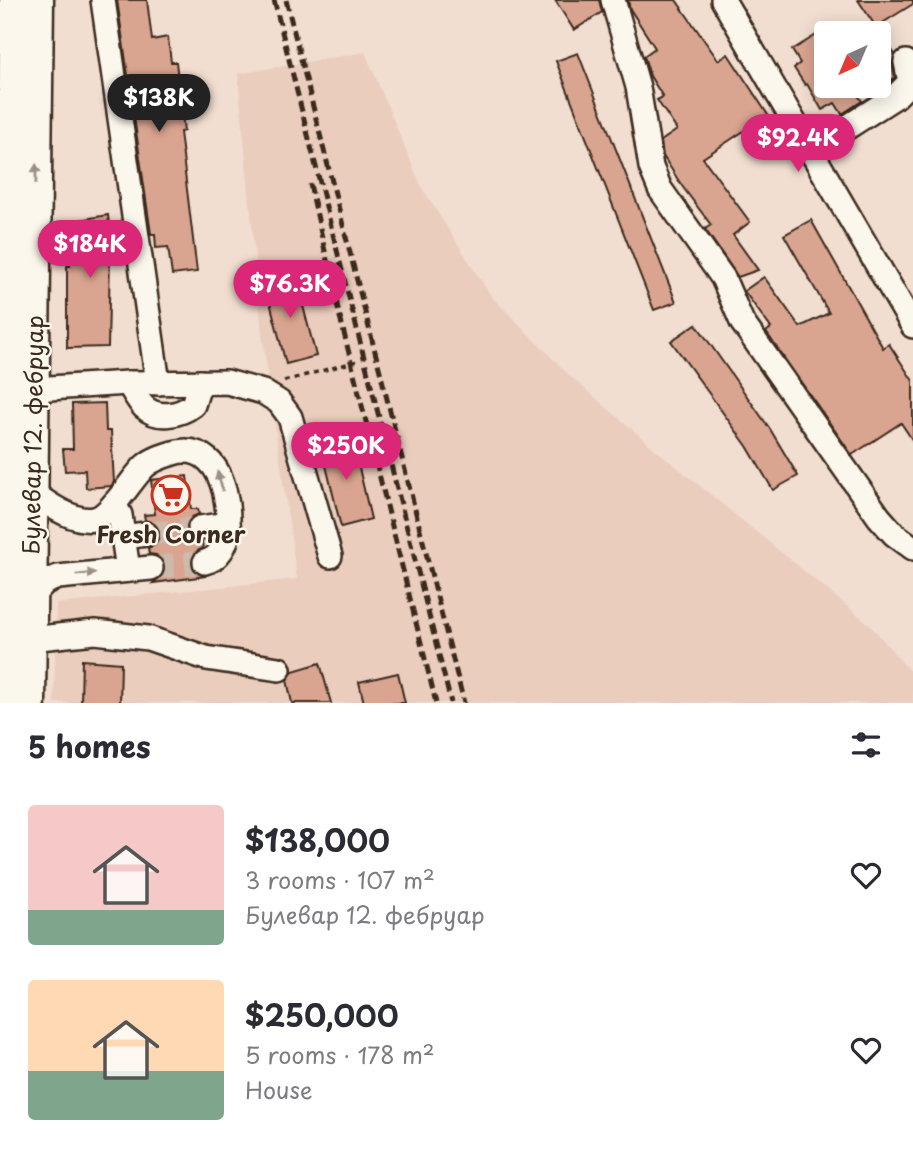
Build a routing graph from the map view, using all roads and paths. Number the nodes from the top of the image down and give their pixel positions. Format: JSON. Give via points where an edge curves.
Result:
{"nodes":[{"id":1,"x":38,"y":0,"type":"edge"},
{"id":2,"x":103,"y":0,"type":"edge"},
{"id":3,"x":613,"y":0,"type":"edge"},
{"id":4,"x":723,"y":0,"type":"edge"},
{"id":5,"x":10,"y":18,"type":"edge"},
{"id":6,"x":906,"y":62,"type":"dead end"},
{"id":7,"x":810,"y":151,"type":"junction"},
{"id":8,"x":913,"y":326,"type":"edge"},
{"id":9,"x":358,"y":361,"type":"dead end"},
{"id":10,"x":200,"y":382,"type":"junction"},
{"id":11,"x":128,"y":383,"type":"junction"},
{"id":12,"x":158,"y":383,"type":"junction"},
{"id":13,"x":22,"y":390,"type":"junction"},
{"id":14,"x":279,"y":402,"type":"junction"},
{"id":15,"x":5,"y":452,"type":"edge"},
{"id":16,"x":32,"y":492,"type":"junction"},
{"id":17,"x":114,"y":504,"type":"junction"},
{"id":18,"x":228,"y":524,"type":"junction"},
{"id":19,"x":201,"y":528,"type":"tunnel mouth"},
{"id":20,"x":146,"y":534,"type":"tunnel mouth"},
{"id":21,"x":123,"y":537,"type":"junction"},
{"id":22,"x":913,"y":548,"type":"edge"},
{"id":23,"x":330,"y":556,"type":"dead end"},
{"id":24,"x":205,"y":562,"type":"tunnel mouth"},
{"id":25,"x":151,"y":568,"type":"tunnel mouth"},
{"id":26,"x":128,"y":570,"type":"junction"},
{"id":27,"x":30,"y":598,"type":"junction"},
{"id":28,"x":30,"y":639,"type":"junction"},
{"id":29,"x":279,"y":669,"type":"dead end"},
{"id":30,"x":11,"y":693,"type":"edge"}],
"edges":[{"from":13,"to":1,"type":"main road","name":"Булевар 12. фебруар","one_way":true},
{"from":2,"to":12,"type":"street"},
{"from":3,"to":22,"type":"street","via":[[660,189],[723,278],[742,323],[879,517]]},
{"from":4,"to":7,"type":"street"},
{"from":5,"to":13,"type":"main road","name":"Булевар 12. фебруар"},
{"from":6,"to":7,"type":"street","via":[[910,82],[897,96]]},
{"from":7,"to":8,"type":"street"},
{"from":9,"to":14,"type":"path","via":[[282,381]]},
{"from":10,"to":11,"type":"street","via":[[193,405],[161,415],[144,407]]},
{"from":10,"to":12,"type":"street"},
{"from":10,"to":14,"type":"street","via":[[246,385]]},
{"from":11,"to":12,"type":"street"},
{"from":11,"to":13,"type":"street"},
{"from":13,"to":15,"type":"main road","name":"Булевар 12. фебруар"},
{"from":13,"to":16,"type":"main road","name":"Булевар 12. фебруар"},
{"from":14,"to":23,"type":"street","via":[[290,417]]},
{"from":15,"to":30,"type":"main road","name":"Булевар 12. фебруар"},
{"from":16,"to":17,"type":"street","via":[[48,505],[93,520]]},
{"from":16,"to":27,"type":"main road","name":"Булевар 12. фебруар"},
{"from":18,"to":17,"type":"street","one_way":true,"via":[[216,468],[192,451],[156,458]]},
{"from":17,"to":21,"type":"street"},
{"from":18,"to":19,"type":"street"},
{"from":18,"to":24,"type":"street","via":[[222,550]]},
{"from":20,"to":21,"type":"street"},
{"from":21,"to":26,"type":"street"},
{"from":25,"to":26,"type":"street"},
{"from":27,"to":26,"type":"street","one_way":true,"via":[[45,582],[58,577]]},
{"from":27,"to":28,"type":"main road","name":"Булевар 12. фебруар"},
{"from":28,"to":29,"type":"street","via":[[95,632],[148,638],[205,658]]},
{"from":28,"to":30,"type":"main road","name":"Булевар 12. фебруар"}]}
